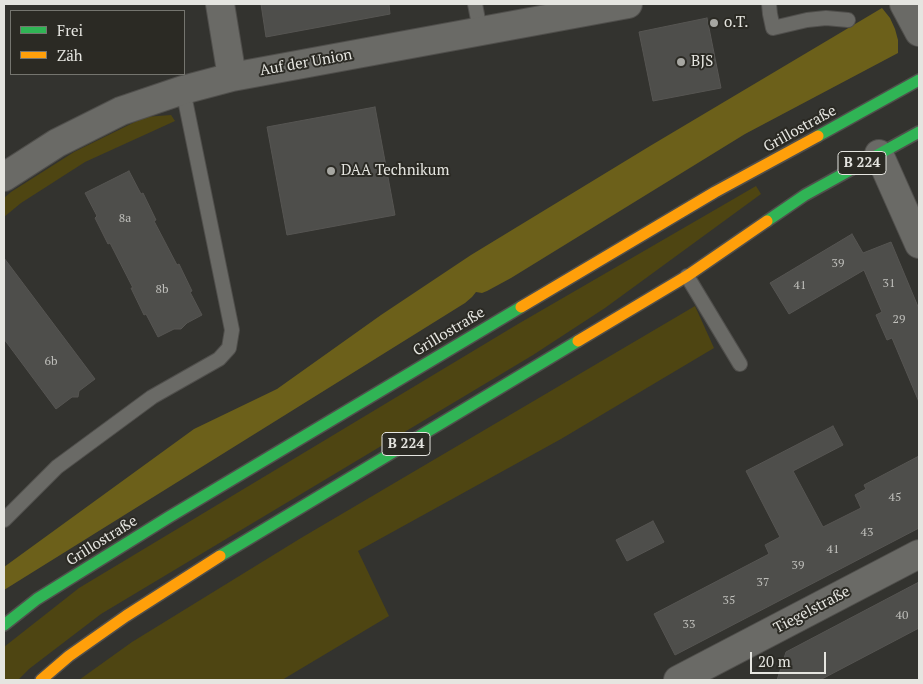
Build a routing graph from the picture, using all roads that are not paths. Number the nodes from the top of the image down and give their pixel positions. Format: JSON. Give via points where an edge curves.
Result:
{"nodes":[{"id":1,"x":220,"y":4,"type":"edge"},
{"id":2,"x":475,"y":4,"type":"edge"},
{"id":3,"x":628,"y":4,"type":"edge"},
{"id":4,"x":769,"y":4,"type":"edge"},
{"id":5,"x":904,"y":4,"type":"edge"},
{"id":6,"x":848,"y":20,"type":"dead end"},
{"id":7,"x":480,"y":30,"type":"junction"},
{"id":8,"x":919,"y":32,"type":"edge"},
{"id":9,"x":232,"y":76,"type":"junction"},
{"id":10,"x":919,"y":80,"type":"edge"},
{"id":11,"x":183,"y":90,"type":"junction"},
{"id":12,"x":919,"y":132,"type":"edge"},
{"id":13,"x":879,"y":154,"type":"junction"},
{"id":14,"x":4,"y":177,"type":"edge"},
{"id":15,"x":917,"y":231,"type":"edge"},
{"id":16,"x":688,"y":276,"type":"junction"},
{"id":17,"x":740,"y":364,"type":"dead end"},
{"id":18,"x":4,"y":520,"type":"edge"},
{"id":19,"x":919,"y":554,"type":"edge"},
{"id":20,"x":4,"y":625,"type":"edge"},
{"id":21,"x":41,"y":680,"type":"edge"},
{"id":22,"x":678,"y":680,"type":"edge"}],
"edges":[{"from":1,"to":9,"type":"street"},
{"from":2,"to":7,"type":"lane"},
{"from":3,"to":7,"type":"street","name":"Auf der Union"},
{"from":4,"to":6,"type":"lane","via":[[773,28],[816,19]]},
{"from":5,"to":8,"type":"street"},
{"from":7,"to":9,"type":"street","name":"Auf der Union"},
{"from":9,"to":11,"type":"street","name":"Auf der Union"},
{"from":10,"to":20,"type":"main road","name":"Grillostraße","via":[[715,192],[425,364],[45,594]]},
{"from":11,"to":14,"type":"street","name":"Auf der Union","via":[[121,111],[57,143]]},
{"from":11,"to":18,"type":"lane","via":[[232,330],[229,348],[219,359],[152,397],[57,467]]},
{"from":12,"to":13,"type":"main road","number":"B 224"},
{"from":13,"to":15,"type":"street"},
{"from":13,"to":16,"type":"main road","number":"B 224","via":[[805,195]]},
{"from":16,"to":17,"type":"lane"},
{"from":16,"to":21,"type":"main road","number":"B 224","via":[[205,565],[126,616]]},
{"from":19,"to":22,"type":"street","name":"Tiegelstraße"}]}
